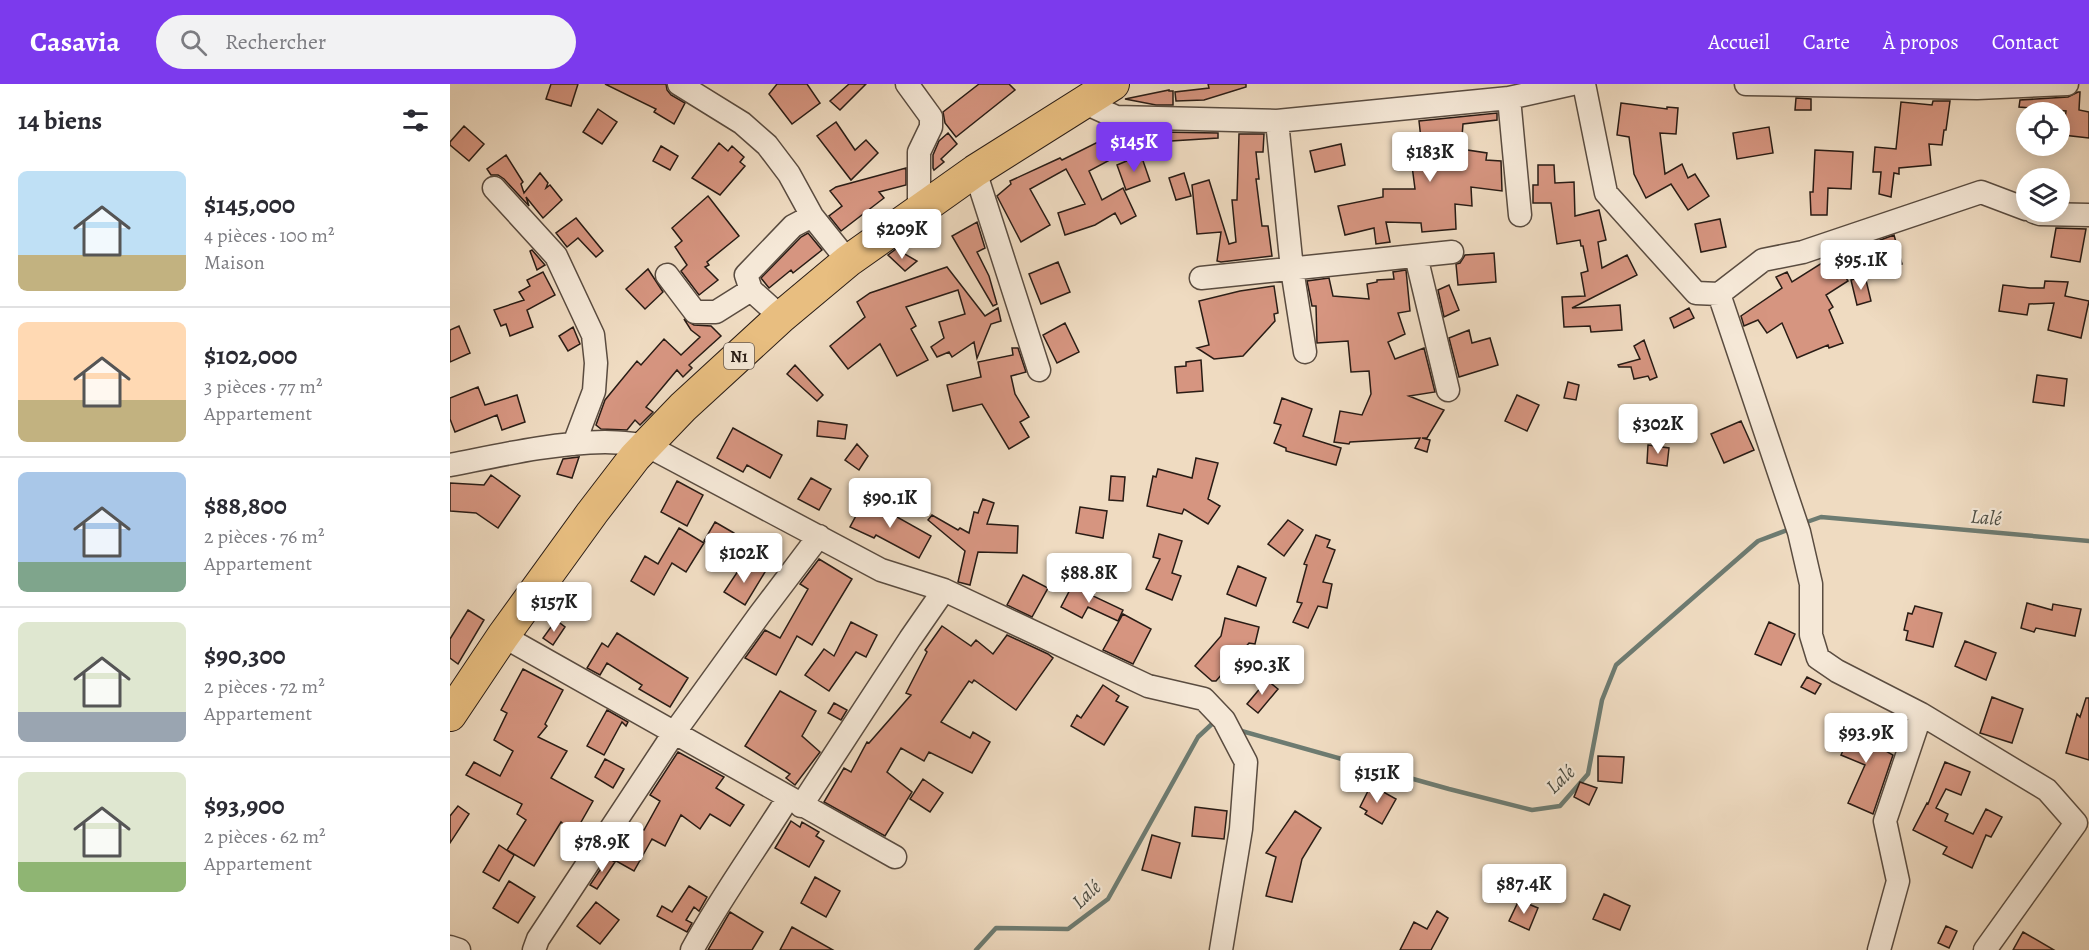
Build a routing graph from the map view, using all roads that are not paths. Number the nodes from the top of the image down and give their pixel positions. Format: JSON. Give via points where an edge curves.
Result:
{"nodes":[{"id":1,"x":679,"y":84,"type":"edge"},
{"id":2,"x":907,"y":84,"type":"edge"},
{"id":3,"x":1113,"y":84,"type":"edge"},
{"id":4,"x":1572,"y":84,"type":"edge"},
{"id":5,"x":1584,"y":84,"type":"edge"},
{"id":6,"x":1746,"y":84,"type":"edge"},
{"id":7,"x":2067,"y":84,"type":"edge"},
{"id":8,"x":1977,"y":86,"type":"edge"},
{"id":9,"x":1509,"y":98,"type":"junction"},
{"id":10,"x":1083,"y":102,"type":"junction"},
{"id":11,"x":1277,"y":121,"type":"junction"},
{"id":12,"x":975,"y":171,"type":"junction"},
{"id":13,"x":494,"y":188,"type":"dead end"},
{"id":14,"x":2016,"y":205,"type":"edge"},
{"id":15,"x":920,"y":212,"type":"junction"},
{"id":16,"x":2070,"y":214,"type":"edge"},
{"id":17,"x":1520,"y":215,"type":"dead end"},
{"id":18,"x":2089,"y":215,"type":"edge"},
{"id":19,"x":812,"y":216,"type":"junction"},
{"id":20,"x":1452,"y":252,"type":"dead end"},
{"id":21,"x":1416,"y":256,"type":"junction"},
{"id":22,"x":848,"y":261,"type":"junction"},
{"id":23,"x":1292,"y":269,"type":"junction"},
{"id":24,"x":667,"y":274,"type":"dead end"},
{"id":25,"x":1201,"y":278,"type":"dead end"},
{"id":26,"x":751,"y":290,"type":"junction"},
{"id":27,"x":1719,"y":294,"type":"junction"},
{"id":28,"x":781,"y":317,"type":"junction"},
{"id":29,"x":1305,"y":352,"type":"dead end"},
{"id":30,"x":1039,"y":370,"type":"dead end"},
{"id":31,"x":1448,"y":390,"type":"dead end"},
{"id":32,"x":574,"y":444,"type":"junction"},
{"id":33,"x":646,"y":445,"type":"junction"},
{"id":34,"x":450,"y":465,"type":"edge"},
{"id":35,"x":819,"y":536,"type":"junction"},
{"id":36,"x":944,"y":590,"type":"junction"},
{"id":37,"x":503,"y":636,"type":"junction"},
{"id":38,"x":1921,"y":714,"type":"junction"},
{"id":39,"x":450,"y":715,"type":"edge"},
{"id":40,"x":674,"y":733,"type":"junction"},
{"id":41,"x":795,"y":802,"type":"junction"},
{"id":42,"x":895,"y":857,"type":"dead end"},
{"id":43,"x":450,"y":947,"type":"edge"},
{"id":44,"x":459,"y":950,"type":"edge"},
{"id":45,"x":534,"y":950,"type":"edge"},
{"id":46,"x":692,"y":950,"type":"edge"},
{"id":47,"x":1221,"y":950,"type":"edge"},
{"id":48,"x":1879,"y":950,"type":"edge"},
{"id":49,"x":1985,"y":950,"type":"edge"}],
"edges":[{"from":1,"to":19,"type":"street","via":[[742,123],[767,145],[789,174]]},
{"from":2,"to":15,"type":"street","via":[[931,117],[931,127],[919,152]]},
{"from":3,"to":10,"type":"highway","number":"N1"},
{"from":4,"to":9,"type":"street"},
{"from":5,"to":27,"type":"street","via":[[1606,193],[1696,293]]},
{"from":6,"to":8,"type":"street"},
{"from":7,"to":8,"type":"street"},
{"from":9,"to":11,"type":"street"},
{"from":9,"to":17,"type":"street"},
{"from":10,"to":11,"type":"street","via":[[1116,117]]},
{"from":10,"to":12,"type":"highway","number":"N1"},
{"from":11,"to":23,"type":"street"},
{"from":12,"to":15,"type":"highway","number":"N1"},
{"from":12,"to":30,"type":"street"},
{"from":13,"to":32,"type":"street","via":[[556,256],[593,335],[594,392]]},
{"from":14,"to":27,"type":"street","via":[[1981,192],[1803,252],[1763,261]]},
{"from":15,"to":22,"type":"highway","number":"N1"},
{"from":16,"to":18,"type":"street"},
{"from":19,"to":22,"type":"street"},
{"from":19,"to":26,"type":"street","via":[[793,226],[746,275]]},
{"from":20,"to":21,"type":"street"},
{"from":21,"to":23,"type":"street"},
{"from":21,"to":31,"type":"street"},
{"from":22,"to":28,"type":"highway","number":"N1"},
{"from":23,"to":25,"type":"street"},
{"from":23,"to":29,"type":"street"},
{"from":24,"to":26,"type":"street","via":[[694,312],[716,312]]},
{"from":26,"to":28,"type":"street"},
{"from":27,"to":38,"type":"street","via":[[1797,525],[1811,584],[1811,634],[1818,658]]},
{"from":28,"to":33,"type":"highway","number":"N1"},
{"from":32,"to":33,"type":"street"},
{"from":32,"to":34,"type":"street"},
{"from":33,"to":35,"type":"street"},
{"from":33,"to":37,"type":"highway","number":"N1"},
{"from":35,"to":36,"type":"street","via":[[881,570]]},
{"from":35,"to":40,"type":"street"},
{"from":36,"to":41,"type":"street"},
{"from":36,"to":47,"type":"street","via":[[1148,686],[1204,699],[1227,727],[1246,762],[1241,829]]},
{"from":37,"to":39,"type":"highway","number":"N1"},
{"from":37,"to":40,"type":"street"},
{"from":38,"to":48,"type":"street","via":[[1885,821],[1898,881]]},
{"from":38,"to":49,"type":"street","via":[[2047,790],[2076,823]]},
{"from":40,"to":41,"type":"street"},
{"from":40,"to":45,"type":"street"},
{"from":41,"to":42,"type":"street"},
{"from":41,"to":46,"type":"street","via":[[760,843]]},
{"from":43,"to":44,"type":"street"}]}
